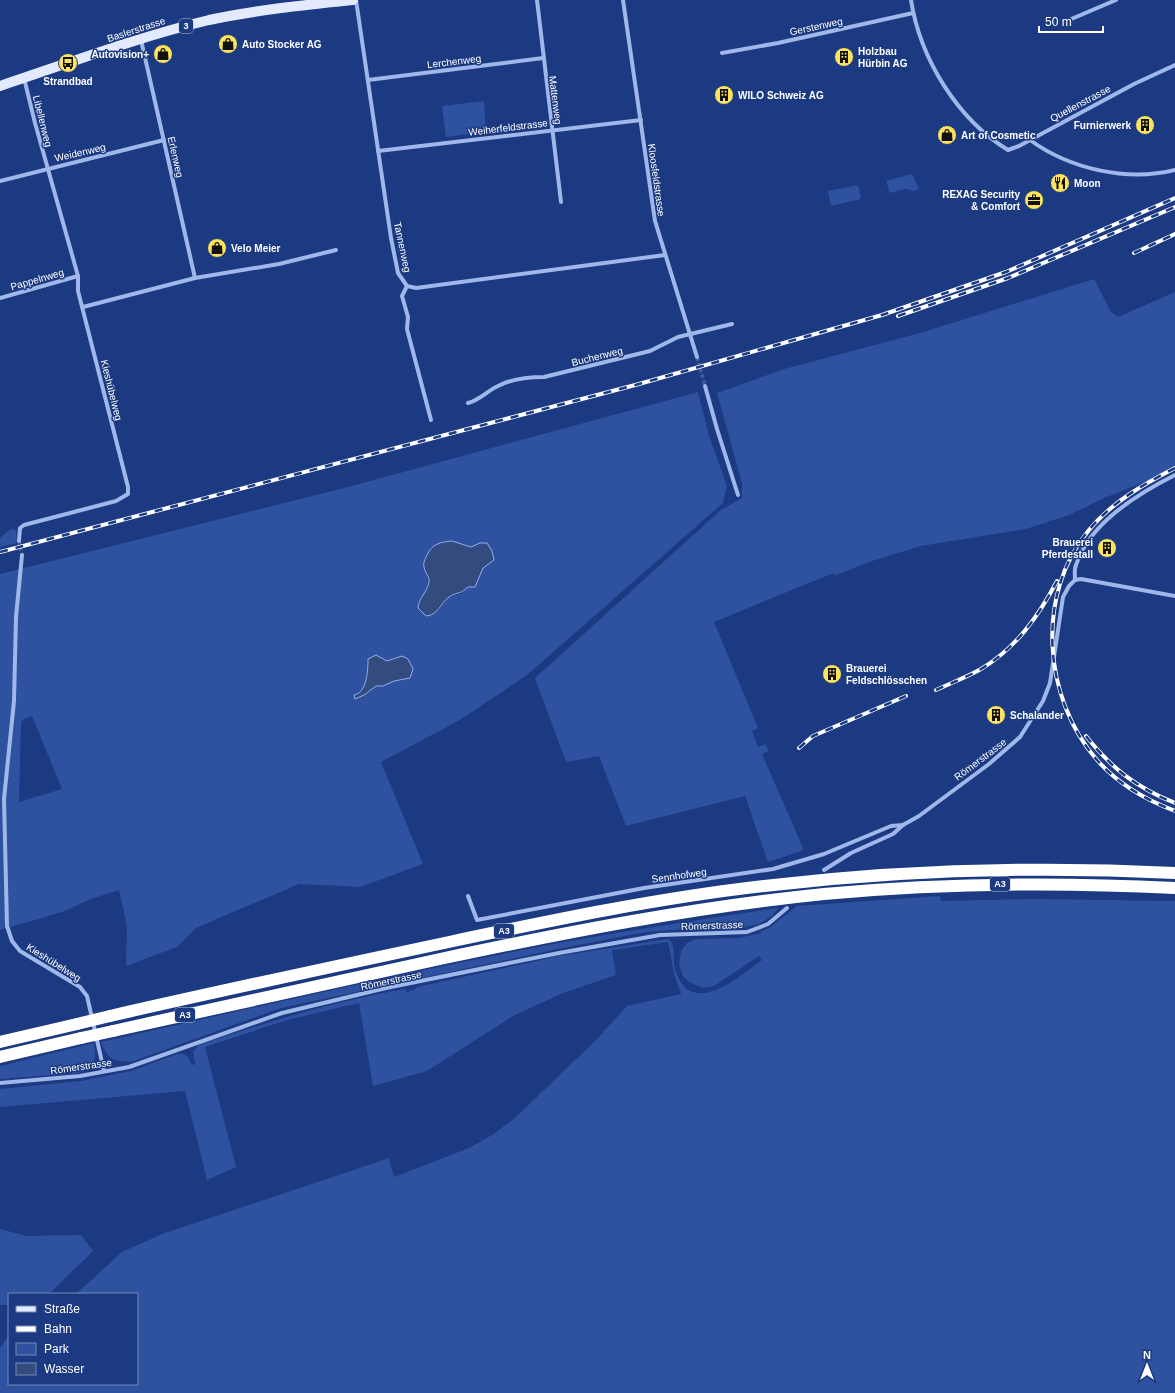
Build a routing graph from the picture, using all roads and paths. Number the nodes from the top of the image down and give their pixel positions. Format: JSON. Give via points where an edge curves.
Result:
{"nodes":[{"id":1,"x":355,"y":0,"type":"edge"},
{"id":2,"x":537,"y":0,"type":"edge"},
{"id":3,"x":623,"y":0,"type":"edge"},
{"id":4,"x":911,"y":0,"type":"edge"},
{"id":5,"x":1116,"y":0,"type":"edge"},
{"id":6,"x":913,"y":13,"type":"junction"},
{"id":7,"x":1069,"y":20,"type":"dead end"},
{"id":8,"x":141,"y":40,"type":"junction"},
{"id":9,"x":722,"y":53,"type":"dead end"},
{"id":10,"x":543,"y":58,"type":"junction"},
{"id":11,"x":1175,"y":65,"type":"edge"},
{"id":12,"x":24,"y":78,"type":"junction"},
{"id":13,"x":368,"y":80,"type":"junction"},
{"id":14,"x":0,"y":86,"type":"edge"},
{"id":15,"x":640,"y":120,"type":"junction"},
{"id":16,"x":552,"y":130,"type":"junction"},
{"id":17,"x":164,"y":140,"type":"junction"},
{"id":18,"x":1030,"y":140,"type":"junction"},
{"id":19,"x":378,"y":151,"type":"junction"},
{"id":20,"x":47,"y":168,"type":"junction"},
{"id":21,"x":1175,"y":170,"type":"edge"},
{"id":22,"x":0,"y":181,"type":"edge"},
{"id":23,"x":562,"y":202,"type":"dead end"},
{"id":24,"x":336,"y":250,"type":"dead end"},
{"id":25,"x":665,"y":255,"type":"junction"},
{"id":26,"x":78,"y":276,"type":"junction"},
{"id":27,"x":195,"y":278,"type":"junction"},
{"id":28,"x":407,"y":286,"type":"junction"},
{"id":29,"x":0,"y":298,"type":"edge"},
{"id":30,"x":82,"y":307,"type":"junction"},
{"id":31,"x":732,"y":324,"type":"dead end"},
{"id":32,"x":691,"y":334,"type":"junction"},
{"id":33,"x":697,"y":357,"type":"tunnel mouth"},
{"id":34,"x":705,"y":386,"type":"tunnel mouth"},
{"id":35,"x":468,"y":402,"type":"dead end"},
{"id":36,"x":431,"y":420,"type":"dead end"},
{"id":37,"x":1175,"y":475,"type":"edge"},
{"id":38,"x":738,"y":495,"type":"dead end"},
{"id":39,"x":19,"y":541,"type":"tunnel mouth"},
{"id":40,"x":22,"y":555,"type":"tunnel mouth"},
{"id":41,"x":1075,"y":580,"type":"junction"},
{"id":42,"x":1175,"y":596,"type":"edge"},
{"id":43,"x":903,"y":825,"type":"junction"},
{"id":44,"x":824,"y":870,"type":"dead end"},
{"id":45,"x":1175,"y":873,"type":"edge"},
{"id":46,"x":1175,"y":888,"type":"edge"},
{"id":47,"x":468,"y":896,"type":"dead end"},
{"id":48,"x":787,"y":908,"type":"dead end"},
{"id":49,"x":0,"y":1042,"type":"edge"},
{"id":50,"x":0,"y":1057,"type":"edge"},
{"id":51,"x":104,"y":1071,"type":"junction"},
{"id":52,"x":0,"y":1083,"type":"edge"}],
"edges":[{"from":1,"to":8,"type":"main road","name":"Baslerstrasse","number":"3","via":[[240,14],[175,29]]},
{"from":1,"to":13,"type":"street","name":"Tannenweg"},
{"from":2,"to":10,"type":"street","name":"Mattenweg"},
{"from":3,"to":15,"type":"street","name":"Kloosfeldstrasse"},
{"from":4,"to":6,"type":"street","name":"Quellenstrasse"},
{"from":5,"to":7,"type":"street"},
{"from":6,"to":9,"type":"street","name":"Gerstenweg"},
{"from":6,"to":18,"type":"street","name":"Quellenstrasse","via":[[940,80],[960,107],[995,142],[1008,150]]},
{"from":8,"to":12,"type":"main road","name":"Baslerstrasse","number":"3"},
{"from":8,"to":17,"type":"street","name":"Erlenweg"},
{"from":10,"to":13,"type":"street","name":"Lerchenweg"},
{"from":10,"to":16,"type":"street","name":"Mattenweg"},
{"from":11,"to":18,"type":"street","name":"Quellenstrasse"},
{"from":12,"to":14,"type":"main road","name":"Baslerstrasse","number":"3"},
{"from":12,"to":20,"type":"street","name":"Libellenweg"},
{"from":13,"to":19,"type":"street","name":"Tannenweg"},
{"from":15,"to":16,"type":"street","name":"Weiherfeldstrasse"},
{"from":15,"to":25,"type":"street","name":"Kloosfeldstrasse","via":[[654,221]]},
{"from":16,"to":19,"type":"street","name":"Weiherfeldstrasse"},
{"from":16,"to":23,"type":"street","name":"Mattenweg"},
{"from":17,"to":20,"type":"street","name":"Weidenweg"},
{"from":17,"to":27,"type":"street","name":"Erlenweg"},
{"from":18,"to":21,"type":"street","via":[[1041,148],[1076,163],[1117,174]]},
{"from":19,"to":28,"type":"street","name":"Tannenweg","via":[[398,273]]},
{"from":20,"to":22,"type":"street","name":"Weidenweg"},
{"from":20,"to":26,"type":"street","name":"Kieshübelweg"},
{"from":24,"to":27,"type":"street","via":[[279,264]]},
{"from":25,"to":28,"type":"street","name":"Tannenweg","via":[[416,288]]},
{"from":25,"to":32,"type":"street","name":"Kloosfeldstrasse"},
{"from":26,"to":29,"type":"street","name":"Pappelnweg"},
{"from":26,"to":30,"type":"street","name":"Kieshübelweg"},
{"from":27,"to":30,"type":"street"},
{"from":28,"to":36,"type":"street","via":[[402,296],[408,317],[407,329]]},
{"from":30,"to":39,"type":"street","name":"Kieshübelweg","via":[[128,494],[116,502],[24,525],[20,528]]},
{"from":31,"to":32,"type":"street","name":"Buchenweg"},
{"from":32,"to":33,"type":"street","name":"Kloosfeldstrasse"},
{"from":32,"to":35,"type":"street","name":"Buchenweg","via":[[678,337],[650,351],[544,377],[530,377],[499,385],[476,400]]},
{"from":34,"to":38,"type":"street"},
{"from":37,"to":41,"type":"street","via":[[1131,500],[1106,521],[1082,550],[1075,566]]},
{"from":40,"to":51,"type":"street","name":"Kieshübelweg","via":[[16,617],[14,701],[4,799],[7,926],[12,941],[20,951],[80,987],[87,996]]},
{"from":41,"to":42,"type":"street"},
{"from":41,"to":43,"type":"street","name":"Römerstrasse","via":[[1063,596],[1054,665],[1047,693],[1020,737],[989,764]]},
{"from":43,"to":44,"type":"street","name":"Römerstrasse","via":[[893,834],[851,853]]},
{"from":43,"to":47,"type":"street","name":"Sennhofweg","via":[[890,826],[824,854],[773,869],[644,888],[477,920]]},
{"from":45,"to":49,"type":"highway","number":"A3","bridge":true,"via":[[1111,870],[981,870],[761,886],[560,919],[271,980]]},
{"from":46,"to":50,"type":"highway","number":"A3","bridge":true,"via":[[1044,884],[932,886],[818,895],[719,907],[495,947]]},
{"from":48,"to":51,"type":"street","name":"Römerstrasse","via":[[768,924],[747,932],[660,935],[624,940],[386,988],[282,1013],[128,1067]]},
{"from":51,"to":52,"type":"street","name":"Römerstrasse","via":[[80,1076]]}]}
